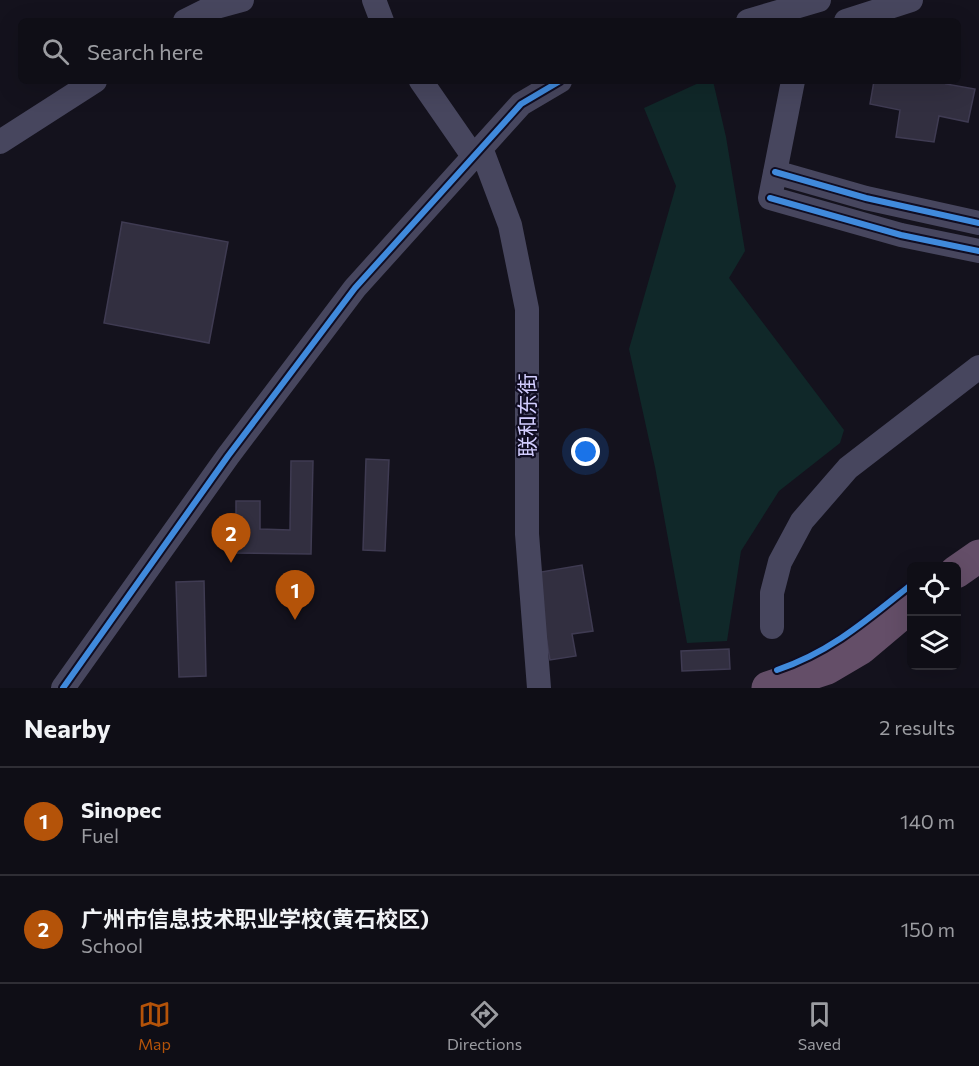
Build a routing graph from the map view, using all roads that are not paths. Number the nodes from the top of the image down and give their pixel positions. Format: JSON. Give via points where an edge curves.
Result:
{"nodes":[{"id":1,"x":242,"y":0,"type":"edge"},
{"id":2,"x":374,"y":0,"type":"edge"},
{"id":3,"x":819,"y":0,"type":"edge"},
{"id":4,"x":911,"y":0,"type":"edge"},
{"id":5,"x":191,"y":18,"type":"edge"},
{"id":6,"x":381,"y":18,"type":"edge"},
{"id":7,"x":758,"y":18,"type":"edge"},
{"id":8,"x":855,"y":18,"type":"edge"},
{"id":9,"x":90,"y":84,"type":"edge"},
{"id":10,"x":423,"y":84,"type":"edge"},
{"id":11,"x":555,"y":84,"type":"edge"},
{"id":12,"x":792,"y":84,"type":"edge"},
{"id":13,"x":0,"y":141,"type":"edge"},
{"id":14,"x":477,"y":152,"type":"junction"},
{"id":15,"x":775,"y":172,"type":"junction"},
{"id":16,"x":812,"y":183,"type":"junction"},
{"id":17,"x":804,"y":208,"type":"junction"},
{"id":18,"x":979,"y":223,"type":"edge"},
{"id":19,"x":979,"y":251,"type":"edge"},
{"id":20,"x":979,"y":367,"type":"edge"},
{"id":21,"x":979,"y":556,"type":"edge"},
{"id":22,"x":961,"y":569,"type":"edge"},
{"id":23,"x":907,"y":609,"type":"edge"},
{"id":24,"x":772,"y":627,"type":"dead end"},
{"id":25,"x":63,"y":688,"type":"edge"},
{"id":26,"x":539,"y":688,"type":"edge"},
{"id":27,"x":768,"y":688,"type":"edge"}],
"edges":[{"from":1,"to":5,"type":"street"},
{"from":2,"to":6,"type":"street"},
{"from":3,"to":7,"type":"street"},
{"from":4,"to":8,"type":"street"},
{"from":9,"to":13,"type":"street"},
{"from":10,"to":14,"type":"street","name":"联和东街"},
{"from":11,"to":14,"type":"street","via":[[520,104]]},
{"from":12,"to":15,"type":"street"},
{"from":14,"to":25,"type":"street","via":[[355,288],[228,456]]},
{"from":14,"to":26,"type":"street","name":"联和东街","via":[[510,225],[527,309],[527,534]]},
{"from":15,"to":16,"type":"street"},
{"from":15,"to":17,"type":"street","via":[[770,198]]},
{"from":16,"to":17,"type":"street"},
{"from":16,"to":18,"type":"street"},
{"from":17,"to":19,"type":"street","via":[[901,235]]},
{"from":20,"to":24,"type":"street","via":[[848,468],[802,521],[780,562],[772,593]]},
{"from":21,"to":22,"type":"highway"},
{"from":23,"to":27,"type":"highway","via":[[861,648],[827,668]]}]}
